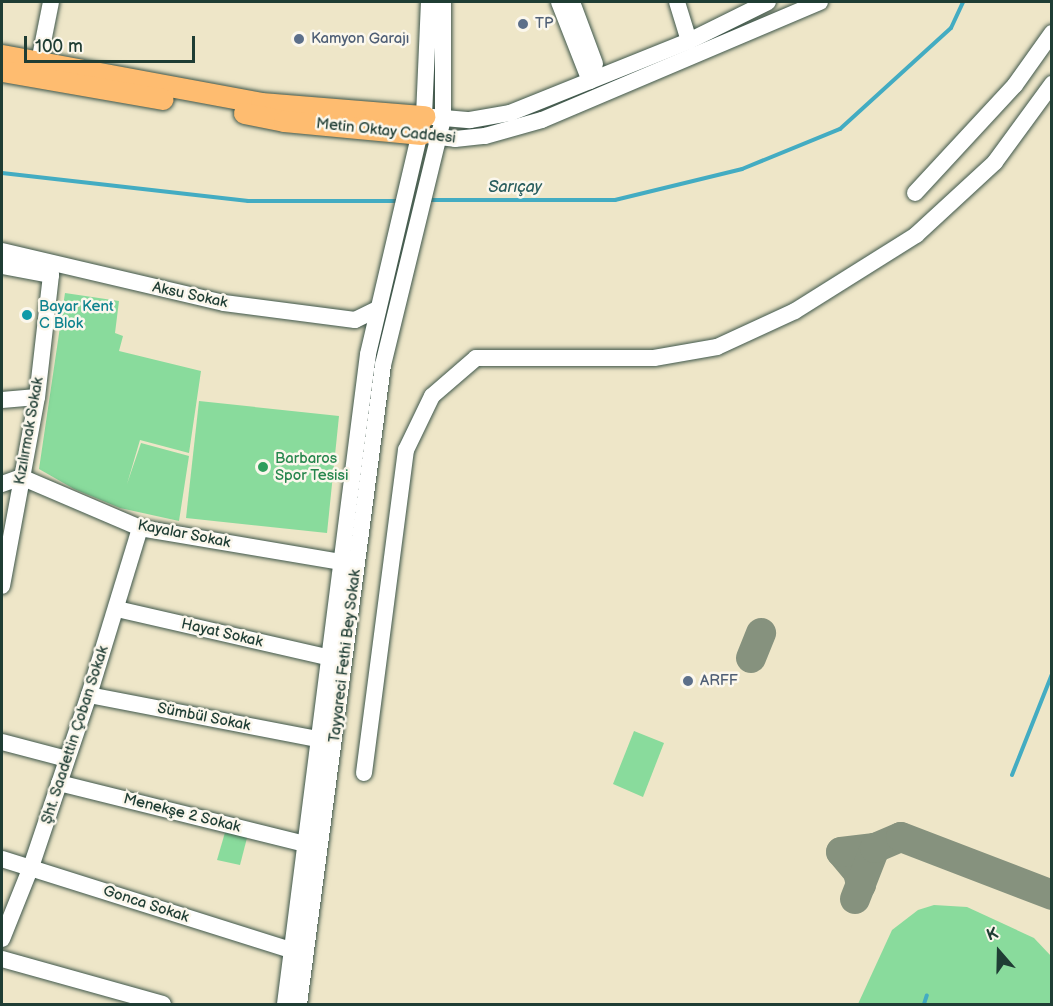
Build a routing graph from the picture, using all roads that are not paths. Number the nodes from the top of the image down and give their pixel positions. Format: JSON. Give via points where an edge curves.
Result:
{"nodes":[{"id":1,"x":51,"y":2,"type":"edge"},
{"id":2,"x":429,"y":2,"type":"edge"},
{"id":3,"x":443,"y":2,"type":"edge"},
{"id":4,"x":559,"y":2,"type":"edge"},
{"id":5,"x":572,"y":2,"type":"edge"},
{"id":6,"x":677,"y":2,"type":"edge"},
{"id":7,"x":768,"y":2,"type":"edge"},
{"id":8,"x":820,"y":2,"type":"edge"},
{"id":9,"x":1052,"y":33,"type":"edge"},
{"id":10,"x":689,"y":40,"type":"junction"},
{"id":11,"x":2,"y":55,"type":"edge"},
{"id":12,"x":39,"y":62,"type":"junction"},
{"id":13,"x":2,"y":71,"type":"edge"},
{"id":14,"x":596,"y":80,"type":"junction"},
{"id":15,"x":1052,"y":84,"type":"edge"},
{"id":16,"x":431,"y":132,"type":"junction"},
{"id":17,"x":915,"y":194,"type":"dead end"},
{"id":18,"x":2,"y":251,"type":"edge"},
{"id":19,"x":2,"y":266,"type":"edge"},
{"id":20,"x":386,"y":308,"type":"junction"},
{"id":21,"x":37,"y":397,"type":"junction"},
{"id":22,"x":2,"y":400,"type":"edge"},
{"id":23,"x":21,"y":477,"type":"junction"},
{"id":24,"x":2,"y":484,"type":"edge"},
{"id":25,"x":140,"y":528,"type":"junction"},
{"id":26,"x":340,"y":562,"type":"junction"},
{"id":27,"x":2,"y":586,"type":"edge"},
{"id":28,"x":117,"y":609,"type":"junction"},
{"id":29,"x":327,"y":657,"type":"junction"},
{"id":30,"x":89,"y":695,"type":"junction"},
{"id":31,"x":318,"y":739,"type":"junction"},
{"id":32,"x":2,"y":742,"type":"edge"},
{"id":33,"x":67,"y":759,"type":"junction"},
{"id":34,"x":364,"y":772,"type":"dead end"},
{"id":35,"x":59,"y":783,"type":"junction"},
{"id":36,"x":313,"y":846,"type":"junction"},
{"id":37,"x":2,"y":858,"type":"edge"},
{"id":38,"x":31,"y":867,"type":"junction"},
{"id":39,"x":2,"y":939,"type":"edge"},
{"id":40,"x":291,"y":950,"type":"junction"},
{"id":41,"x":2,"y":959,"type":"edge"},
{"id":42,"x":104,"y":997,"type":"edge"},
{"id":43,"x":163,"y":1005,"type":"edge"},
{"id":44,"x":285,"y":1005,"type":"edge"},
{"id":45,"x":299,"y":1005,"type":"edge"}],
"edges":[{"from":1,"to":12,"type":"street"},
{"from":2,"to":16,"type":"street"},
{"from":3,"to":16,"type":"street"},
{"from":4,"to":14,"type":"street"},
{"from":5,"to":14,"type":"street"},
{"from":6,"to":10,"type":"street"},
{"from":7,"to":10,"type":"street","name":"Metin Oktay Caddesi"},
{"from":8,"to":16,"type":"street","name":"Metin Oktay Caddesi","via":[[542,120],[485,136]]},
{"from":9,"to":17,"type":"street","via":[[1015,85]]},
{"from":10,"to":14,"type":"street","name":"Metin Oktay Caddesi"},
{"from":11,"to":12,"type":"main road","name":"Metin Oktay Caddesi"},
{"from":12,"to":16,"type":"main road","name":"Metin Oktay Caddesi"},
{"from":13,"to":16,"type":"main road","name":"Metin Oktay Caddesi","via":[[284,121]]},
{"from":14,"to":16,"type":"street","name":"Metin Oktay Caddesi","via":[[510,113]]},
{"from":15,"to":34,"type":"street","via":[[995,162],[916,235],[795,311],[717,347],[654,358],[476,358],[432,396],[406,450]]},
{"from":16,"to":20,"type":"street"},
{"from":18,"to":20,"type":"street","name":"Aksu Sokak","via":[[224,303],[355,320]]},
{"from":19,"to":21,"type":"street","name":"Kızılırmak Sokak","via":[[51,275]]},
{"from":20,"to":26,"type":"street","name":"Tayyareci Fethi Bey Sokak","via":[[368,354]]},
{"from":20,"to":36,"type":"street","name":"Tayyareci Fethi Bey Sokak","via":[[363,510]]},
{"from":21,"to":22,"type":"street"},
{"from":21,"to":23,"type":"street","name":"Kızılırmak Sokak"},
{"from":23,"to":24,"type":"street"},
{"from":23,"to":25,"type":"street","name":"Kayalar Sokak"},
{"from":23,"to":27,"type":"street","name":"Kızılırmak Sokak"},
{"from":25,"to":26,"type":"street","name":"Kayalar Sokak"},
{"from":25,"to":28,"type":"street","name":"Şht. Saadettin Çoban Sokak"},
{"from":26,"to":29,"type":"street","name":"Tayyareci Fethi Bey Sokak"},
{"from":28,"to":29,"type":"street","name":"Hayat Sokak"},
{"from":28,"to":30,"type":"street","name":"Şht. Saadettin Çoban Sokak"},
{"from":29,"to":31,"type":"street","name":"Tayyareci Fethi Bey Sokak"},
{"from":30,"to":31,"type":"street","name":"Sümbül Sokak"},
{"from":30,"to":33,"type":"street","name":"Şht. Saadettin Çoban Sokak"},
{"from":31,"to":36,"type":"street","name":"Tayyareci Fethi Bey Sokak"},
{"from":32,"to":33,"type":"street"},
{"from":33,"to":35,"type":"street","name":"Şht. Saadettin Çoban Sokak"},
{"from":35,"to":36,"type":"street","name":"Menekşe 2 Sokak"},
{"from":35,"to":38,"type":"street","name":"Şht. Saadettin Çoban Sokak"},
{"from":36,"to":40,"type":"street","name":"Tayyareci Fethi Bey Sokak"},
{"from":36,"to":45,"type":"street","name":"Tayyareci Fethi Bey Sokak"},
{"from":37,"to":38,"type":"street","name":"Gonca Sokak"},
{"from":38,"to":39,"type":"street","name":"Şht. Saadettin Çoban Sokak"},
{"from":38,"to":40,"type":"street","name":"Gonca Sokak"},
{"from":40,"to":44,"type":"street","name":"Tayyareci Fethi Bey Sokak"},
{"from":41,"to":42,"type":"street"},
{"from":42,"to":43,"type":"street"}]}
